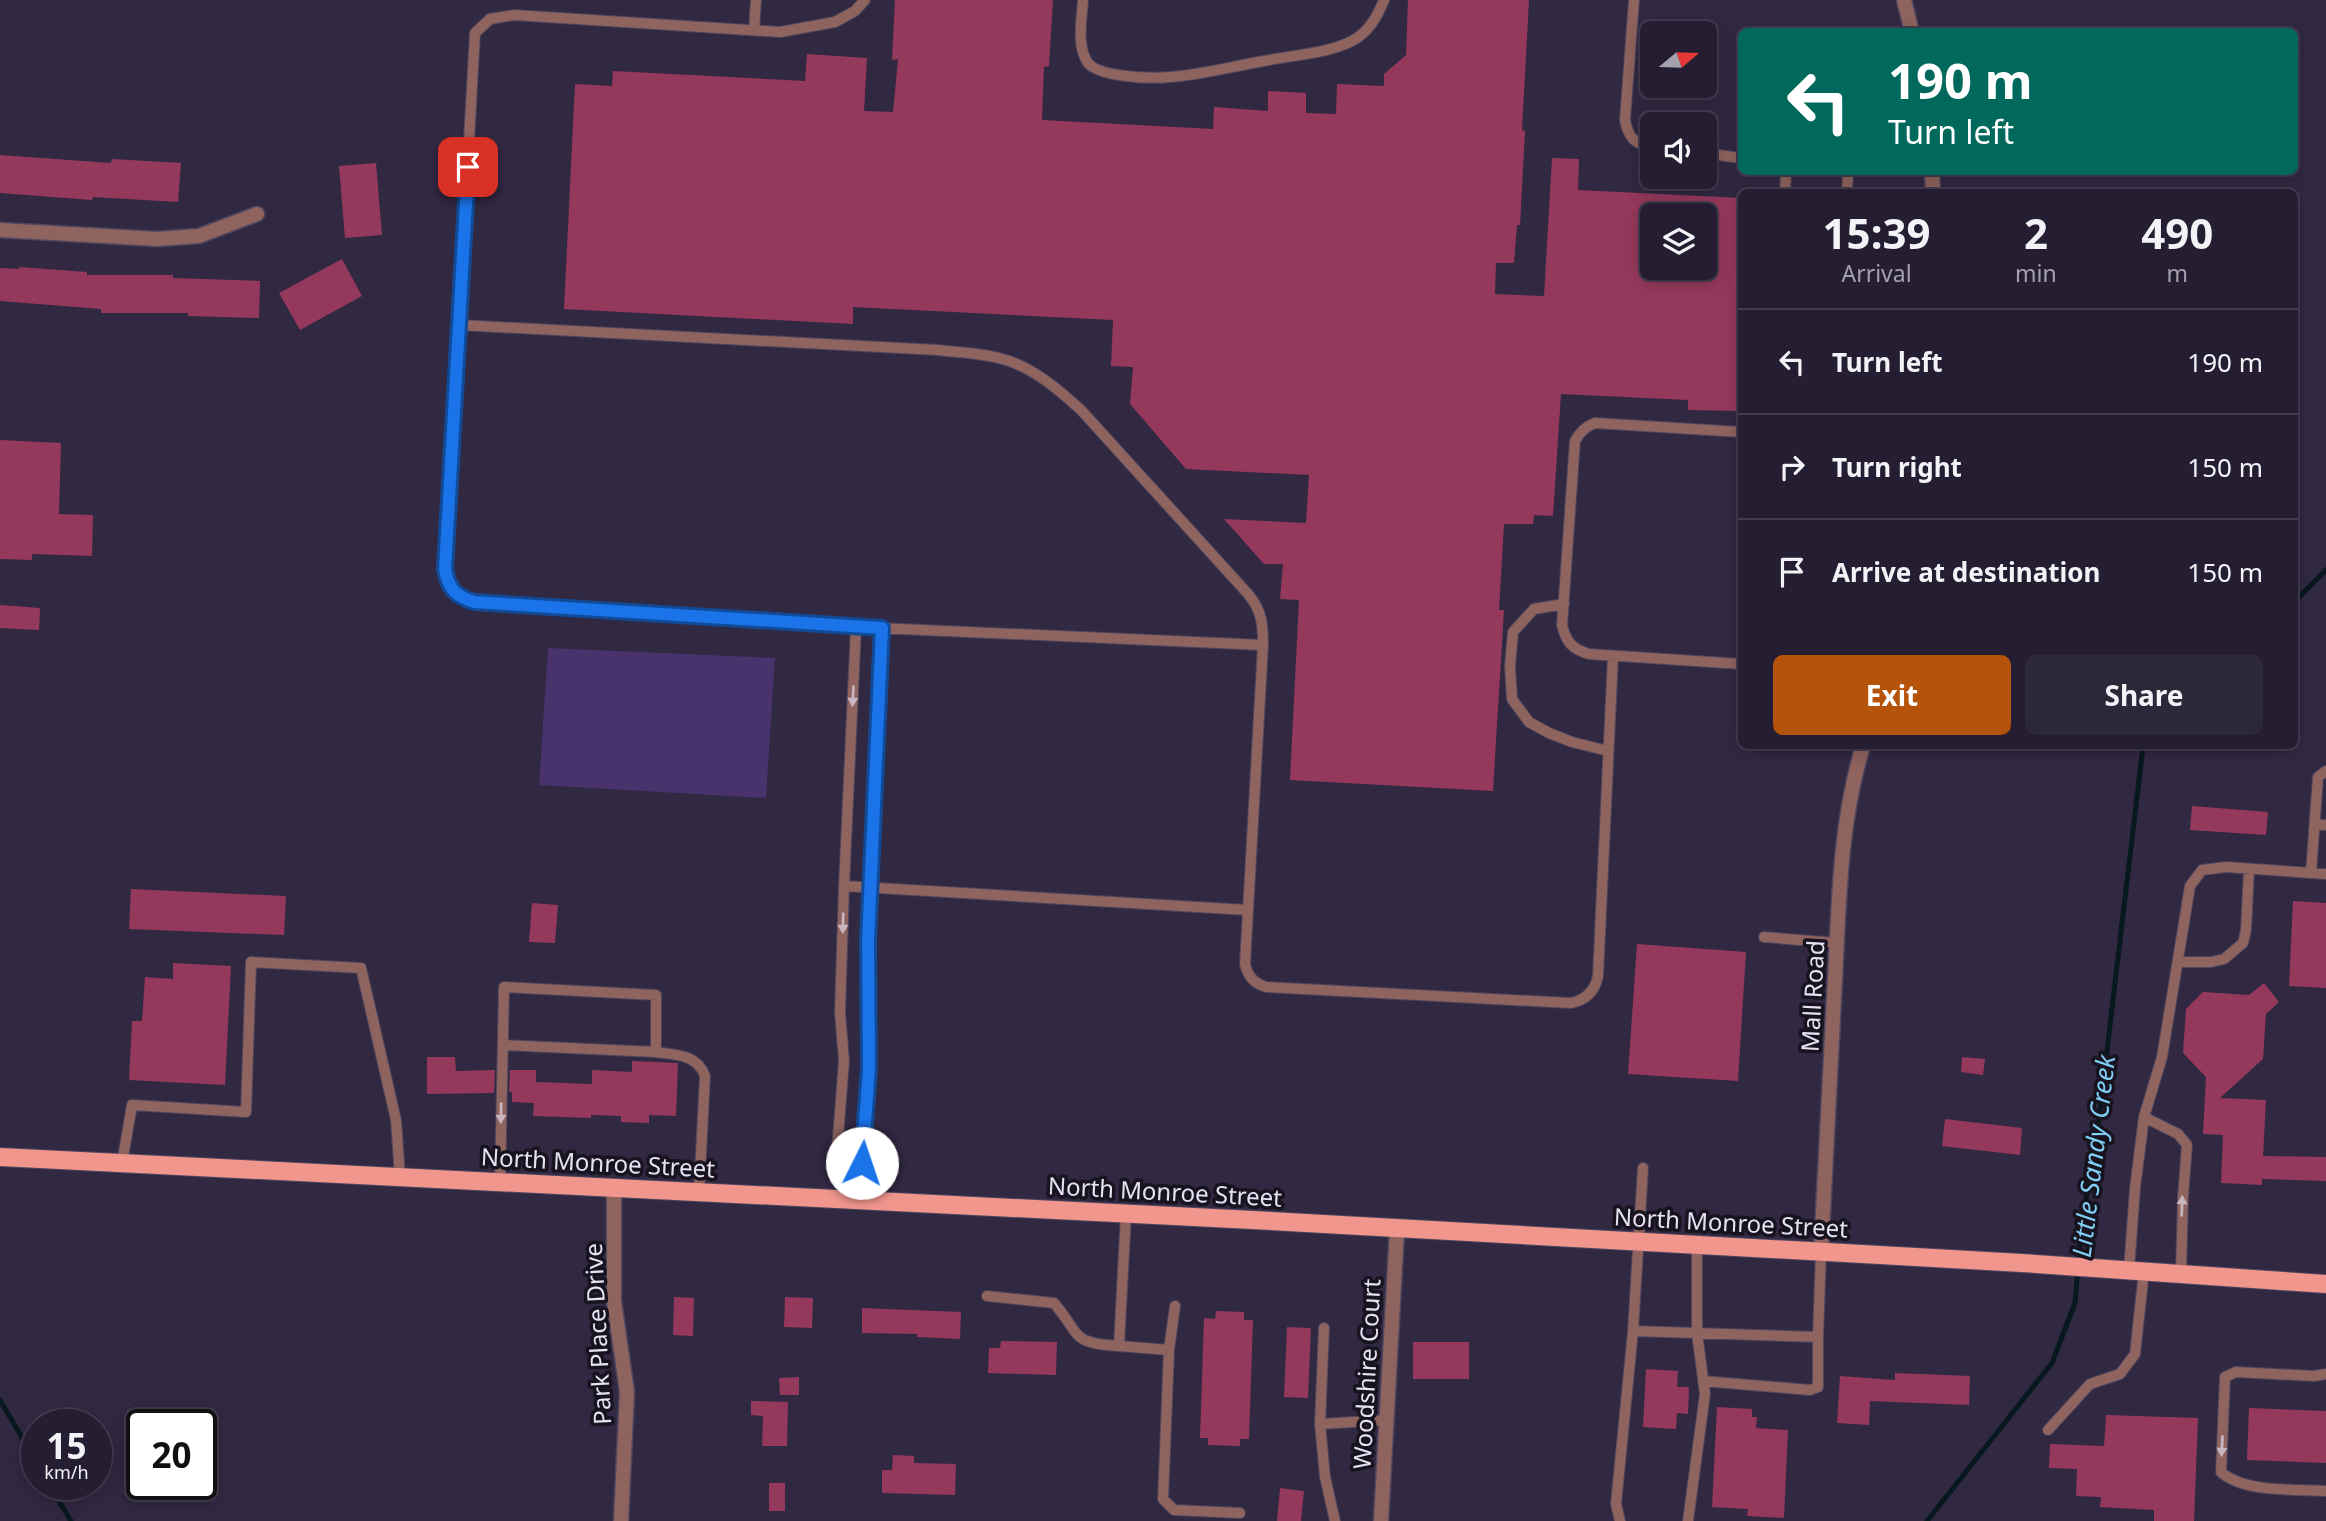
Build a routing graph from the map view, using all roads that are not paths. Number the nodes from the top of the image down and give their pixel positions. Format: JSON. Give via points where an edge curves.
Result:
{"nodes":[{"id":1,"x":756,"y":0,"type":"edge"},
{"id":2,"x":864,"y":0,"type":"edge"},
{"id":3,"x":1083,"y":0,"type":"edge"},
{"id":4,"x":1384,"y":0,"type":"edge"},
{"id":5,"x":1634,"y":0,"type":"edge"},
{"id":6,"x":1904,"y":0,"type":"edge"},
{"id":7,"x":1911,"y":28,"type":"edge"},
{"id":8,"x":754,"y":30,"type":"junction"},
{"id":9,"x":1640,"y":143,"type":"edge"},
{"id":10,"x":1717,"y":155,"type":"edge"},
{"id":11,"x":1738,"y":158,"type":"edge"},
{"id":12,"x":257,"y":214,"type":"dead end"},
{"id":13,"x":0,"y":230,"type":"edge"},
{"id":14,"x":459,"y":325,"type":"junction"},
{"id":15,"x":1738,"y":432,"type":"edge"},
{"id":16,"x":1564,"y":604,"type":"junction"},
{"id":17,"x":856,"y":627,"type":"junction"},
{"id":18,"x":882,"y":628,"type":"junction"},
{"id":19,"x":1263,"y":645,"type":"junction"},
{"id":20,"x":1614,"y":656,"type":"junction"},
{"id":21,"x":1738,"y":664,"type":"edge"},
{"id":22,"x":1862,"y":749,"type":"edge"},
{"id":23,"x":1608,"y":751,"type":"junction"},
{"id":24,"x":2326,"y":771,"type":"edge"},
{"id":25,"x":2315,"y":824,"type":"junction"},
{"id":26,"x":2326,"y":825,"type":"edge"},
{"id":27,"x":2249,"y":869,"type":"junction"},
{"id":28,"x":2311,"y":873,"type":"junction"},
{"id":29,"x":2326,"y":874,"type":"edge"},
{"id":30,"x":844,"y":886,"type":"junction"},
{"id":31,"x":870,"y":888,"type":"junction"},
{"id":32,"x":1248,"y":910,"type":"junction"},
{"id":33,"x":1764,"y":937,"type":"dead end"},
{"id":34,"x":1837,"y":943,"type":"junction"},
{"id":35,"x":2179,"y":962,"type":"junction"},
{"id":36,"x":503,"y":1045,"type":"junction"},
{"id":37,"x":656,"y":1052,"type":"junction"},
{"id":38,"x":2144,"y":1117,"type":"junction"},
{"id":39,"x":0,"y":1157,"type":"edge"},
{"id":40,"x":122,"y":1163,"type":"junction"},
{"id":41,"x":1643,"y":1168,"type":"dead end"},
{"id":42,"x":400,"y":1177,"type":"junction"},
{"id":43,"x":500,"y":1182,"type":"junction"},
{"id":44,"x":614,"y":1187,"type":"junction"},
{"id":45,"x":699,"y":1192,"type":"junction"},
{"id":46,"x":850,"y":1200,"type":"junction"},
{"id":47,"x":1126,"y":1214,"type":"junction"},
{"id":48,"x":1397,"y":1229,"type":"junction"},
{"id":49,"x":1639,"y":1242,"type":"junction"},
{"id":50,"x":1697,"y":1245,"type":"junction"},
{"id":51,"x":1821,"y":1252,"type":"junction"},
{"id":52,"x":2137,"y":1271,"type":"junction"},
{"id":53,"x":2180,"y":1274,"type":"junction"},
{"id":54,"x":2326,"y":1284,"type":"edge"},
{"id":55,"x":987,"y":1296,"type":"dead end"},
{"id":56,"x":1174,"y":1306,"type":"dead end"},
{"id":57,"x":1324,"y":1328,"type":"dead end"},
{"id":58,"x":1633,"y":1331,"type":"junction"},
{"id":59,"x":1697,"y":1333,"type":"junction"},
{"id":60,"x":1818,"y":1337,"type":"junction"},
{"id":61,"x":1119,"y":1346,"type":"junction"},
{"id":62,"x":1169,"y":1350,"type":"junction"},
{"id":63,"x":2326,"y":1374,"type":"edge"},
{"id":64,"x":1703,"y":1381,"type":"junction"},
{"id":65,"x":1387,"y":1420,"type":"junction"},
{"id":66,"x":1320,"y":1424,"type":"junction"},
{"id":67,"x":2048,"y":1430,"type":"dead end"},
{"id":68,"x":2326,"y":1491,"type":"edge"},
{"id":69,"x":1240,"y":1513,"type":"dead end"},
{"id":70,"x":621,"y":1521,"type":"edge"},
{"id":71,"x":1335,"y":1521,"type":"edge"},
{"id":72,"x":1381,"y":1521,"type":"edge"},
{"id":73,"x":1620,"y":1521,"type":"edge"},
{"id":74,"x":1688,"y":1521,"type":"edge"}],
"edges":[{"from":1,"to":8,"type":"lane"},
{"from":2,"to":8,"type":"lane","via":[[855,12],[835,22],[796,30]]},
{"from":3,"to":4,"type":"lane","via":[[1081,48],[1088,63],[1104,73],[1155,78],[1338,46],[1363,34]]},
{"from":5,"to":9,"type":"lane","via":[[1625,120],[1632,140]]},
{"from":6,"to":7,"type":"street"},
{"from":8,"to":14,"type":"lane","via":[[514,15],[482,25],[475,33],[472,58]]},
{"from":10,"to":11,"type":"lane"},
{"from":12,"to":13,"type":"street","via":[[199,236],[157,239]]},
{"from":14,"to":17,"type":"lane","via":[[445,569],[447,582],[461,598]]},
{"from":14,"to":19,"type":"lane","via":[[938,350],[1010,361],[1043,379],[1081,410],[1249,595],[1264,622]]},
{"from":15,"to":16,"type":"lane","via":[[1586,426],[1575,441]]},
{"from":16,"to":20,"type":"lane","via":[[1562,625],[1570,645],[1589,654]]},
{"from":16,"to":23,"type":"lane","via":[[1534,609],[1513,632],[1512,699],[1529,722],[1549,733]]},
{"from":17,"to":18,"type":"lane"},
{"from":17,"to":30,"type":"lane","one_way":true},
{"from":18,"to":19,"type":"lane"},
{"from":18,"to":31,"type":"lane"},
{"from":19,"to":32,"type":"lane"},
{"from":20,"to":21,"type":"lane"},
{"from":20,"to":23,"type":"lane"},
{"from":22,"to":34,"type":"street","name":"Mall Road","via":[[1846,822]]},
{"from":23,"to":32,"type":"lane","via":[[1598,976],[1591,992],[1579,1001],[1266,987],[1250,978],[1245,964]]},
{"from":24,"to":25,"type":"lane","via":[[2318,777]]},
{"from":25,"to":26,"type":"lane"},
{"from":25,"to":28,"type":"lane"},
{"from":27,"to":28,"type":"lane"},
{"from":27,"to":35,"type":"lane","via":[[2202,870],[2190,886]]},
{"from":27,"to":35,"type":"lane","via":[[2243,943],[2224,959]]},
{"from":28,"to":29,"type":"lane"},
{"from":30,"to":31,"type":"lane"},
{"from":30,"to":46,"type":"lane","one_way":true,"via":[[840,1012],[844,1061],[836,1163]]},
{"from":31,"to":32,"type":"lane"},
{"from":31,"to":46,"type":"lane","via":[[869,1069],[862,1163]]},
{"from":33,"to":34,"type":"lane"},
{"from":34,"to":51,"type":"street","name":"Mall Road"},
{"from":35,"to":38,"type":"lane","via":[[2162,1057]]},
{"from":36,"to":37,"type":"lane"},
{"from":36,"to":37,"type":"lane","via":[[504,987],[656,995]]},
{"from":36,"to":43,"type":"lane","one_way":true},
{"from":37,"to":45,"type":"lane","via":[[691,1058],[705,1076]]},
{"from":38,"to":52,"type":"lane","via":[[2135,1188]]},
{"from":53,"to":38,"type":"lane","one_way":true,"via":[[2188,1145],[2178,1134]]},
{"from":39,"to":40,"type":"main road","name":"North Monroe Street"},
{"from":40,"to":42,"type":"main road","name":"North Monroe Street"},
{"from":40,"to":42,"type":"lane","via":[[132,1105],[246,1112],[251,962],[361,968],[397,1120]]},
{"from":41,"to":49,"type":"lane"},
{"from":42,"to":43,"type":"main road","name":"North Monroe Street"},
{"from":43,"to":44,"type":"main road","name":"North Monroe Street"},
{"from":44,"to":45,"type":"main road","name":"North Monroe Street"},
{"from":44,"to":70,"type":"street","name":"Park Place Drive","via":[[614,1301],[627,1392]]},
{"from":45,"to":46,"type":"main road","name":"North Monroe Street"},
{"from":46,"to":47,"type":"main road","name":"North Monroe Street"},
{"from":47,"to":48,"type":"main road","name":"North Monroe Street"},
{"from":47,"to":61,"type":"lane"},
{"from":48,"to":49,"type":"main road","name":"North Monroe Street"},
{"from":48,"to":65,"type":"street","name":"Woodshire Court"},
{"from":49,"to":50,"type":"main road","name":"North Monroe Street"},
{"from":49,"to":58,"type":"lane"},
{"from":50,"to":51,"type":"main road","name":"North Monroe Street"},
{"from":50,"to":59,"type":"lane"},
{"from":51,"to":52,"type":"main road","name":"North Monroe Street"},
{"from":51,"to":60,"type":"lane"},
{"from":52,"to":53,"type":"main road","name":"North Monroe Street"},
{"from":52,"to":67,"type":"lane","via":[[2135,1354],[2120,1374],[2090,1384]]},
{"from":53,"to":54,"type":"main road","name":"North Monroe Street"},
{"from":55,"to":61,"type":"lane","via":[[1054,1303],[1077,1337],[1092,1344]]},
{"from":56,"to":62,"type":"lane"},
{"from":57,"to":66,"type":"lane"},
{"from":58,"to":59,"type":"lane"},
{"from":58,"to":73,"type":"lane","via":[[1616,1504]]},
{"from":59,"to":60,"type":"lane"},
{"from":59,"to":64,"type":"lane"},
{"from":60,"to":64,"type":"lane","via":[[1818,1387]]},
{"from":61,"to":62,"type":"lane"},
{"from":62,"to":69,"type":"lane","via":[[1163,1499],[1174,1510]]},
{"from":63,"to":68,"type":"lane","one_way":true,"via":[[2236,1372],[2225,1377],[2221,1472],[2249,1485]]},
{"from":64,"to":74,"type":"lane"},
{"from":65,"to":66,"type":"lane"},
{"from":65,"to":72,"type":"street","name":"Woodshire Court"},
{"from":66,"to":71,"type":"lane"}]}
